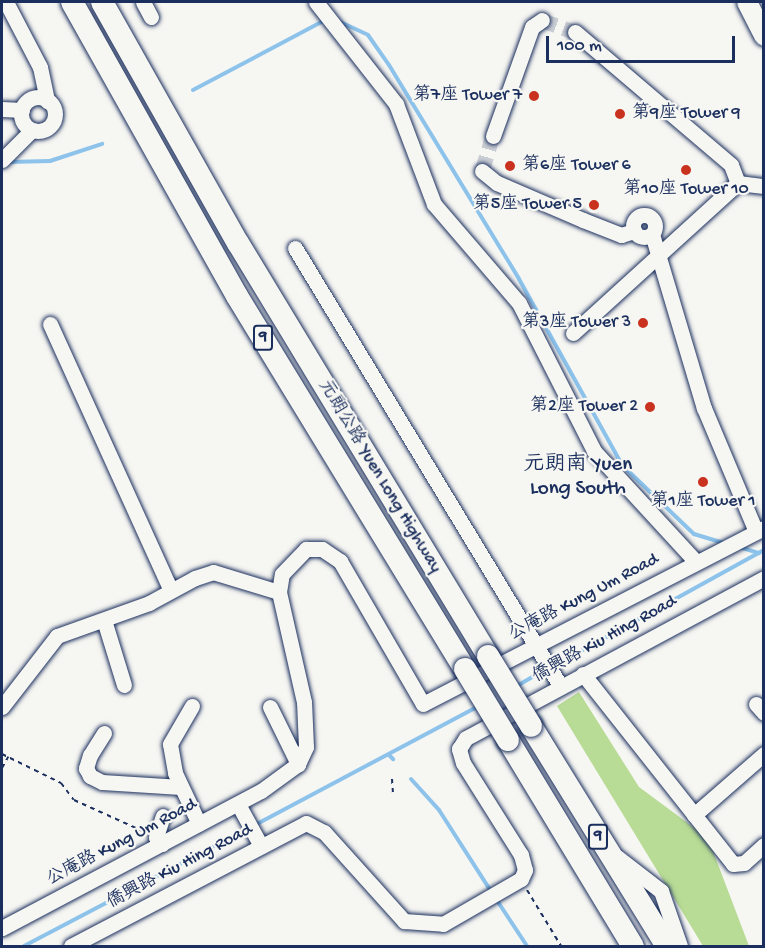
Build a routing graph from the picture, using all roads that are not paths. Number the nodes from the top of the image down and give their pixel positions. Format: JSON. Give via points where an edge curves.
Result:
{"nodes":[{"id":1,"x":6,"y":2,"type":"edge"},
{"id":2,"x":72,"y":2,"type":"edge"},
{"id":3,"x":102,"y":2,"type":"edge"},
{"id":4,"x":143,"y":2,"type":"edge"},
{"id":5,"x":316,"y":2,"type":"edge"},
{"id":6,"x":747,"y":2,"type":"edge"},
{"id":7,"x":151,"y":17,"type":"dead end"},
{"id":8,"x":542,"y":20,"type":"dead end"},
{"id":9,"x":575,"y":32,"type":"tunnel mouth"},
{"id":10,"x":764,"y":36,"type":"edge"},
{"id":11,"x":47,"y":101,"type":"junction"},
{"id":12,"x":2,"y":109,"type":"edge"},
{"id":13,"x":22,"y":110,"type":"junction"},
{"id":14,"x":32,"y":130,"type":"junction"},
{"id":15,"x":493,"y":136,"type":"tunnel mouth"},
{"id":16,"x":2,"y":160,"type":"edge"},
{"id":17,"x":482,"y":171,"type":"dead end"},
{"id":18,"x":738,"y":183,"type":"junction"},
{"id":19,"x":764,"y":186,"type":"edge"},
{"id":20,"x":295,"y":248,"type":"dead end"},
{"id":21,"x":662,"y":252,"type":"junction"},
{"id":22,"x":50,"y":324,"type":"dead end"},
{"id":23,"x":573,"y":333,"type":"dead end"},
{"id":24,"x":755,"y":532,"type":"edge"},
{"id":25,"x":701,"y":558,"type":"junction"},
{"id":26,"x":764,"y":578,"type":"edge"},
{"id":27,"x":170,"y":588,"type":"junction"},
{"id":28,"x":279,"y":592,"type":"junction"},
{"id":29,"x":104,"y":620,"type":"junction"},
{"id":30,"x":537,"y":645,"type":"junction"},
{"id":31,"x":583,"y":674,"type":"junction"},
{"id":32,"x":124,"y":686,"type":"dead end"},
{"id":33,"x":561,"y":687,"type":"junction"},
{"id":34,"x":192,"y":706,"type":"dead end"},
{"id":35,"x":2,"y":707,"type":"edge"},
{"id":36,"x":270,"y":707,"type":"dead end"},
{"id":37,"x":104,"y":733,"type":"dead end"},
{"id":38,"x":764,"y":754,"type":"edge"},
{"id":39,"x":298,"y":764,"type":"junction"},
{"id":40,"x":181,"y":787,"type":"junction"},
{"id":41,"x":238,"y":804,"type":"junction"},
{"id":42,"x":694,"y":815,"type":"junction"},
{"id":43,"x":163,"y":816,"type":"dead end"},
{"id":44,"x":199,"y":824,"type":"junction"},
{"id":45,"x":159,"y":840,"type":"junction"},
{"id":46,"x":764,"y":845,"type":"edge"},
{"id":47,"x":261,"y":846,"type":"junction"},
{"id":48,"x":603,"y":846,"type":"junction"},
{"id":49,"x":2,"y":928,"type":"edge"},
{"id":50,"x":72,"y":946,"type":"edge"},
{"id":51,"x":633,"y":946,"type":"edge"},
{"id":52,"x":667,"y":946,"type":"edge"},
{"id":53,"x":680,"y":946,"type":"edge"}],
"edges":[{"from":1,"to":11,"type":"street","via":[[40,67]]},
{"from":2,"to":51,"type":"highway","name":"元朗公路 Yuen Long Highway","number":"9","bridge":true,"via":[[237,296]]},
{"from":3,"to":48,"type":"highway","name":"元朗公路 Yuen Long Highway","number":"9","bridge":true,"via":[[238,243]]},
{"from":4,"to":7,"type":"street"},
{"from":5,"to":25,"type":"street","via":[[349,39],[396,104],[434,204],[519,303],[594,451]]},
{"from":6,"to":10,"type":"main road"},
{"from":8,"to":15,"type":"street","via":[[532,27]]},
{"from":9,"to":18,"type":"street","via":[[731,165]]},
{"from":11,"to":13,"type":"street","via":[[32,99]]},
{"from":11,"to":14,"type":"street","via":[[54,109],[51,124]]},
{"from":12,"to":13,"type":"street"},
{"from":13,"to":14,"type":"street","via":[[24,124]]},
{"from":14,"to":16,"type":"street"},
{"from":17,"to":21,"type":"street","via":[[497,183],[621,235],[634,231],[636,217],[647,215],[655,223],[652,234]]},
{"from":18,"to":19,"type":"street"},
{"from":18,"to":21,"type":"street"},
{"from":20,"to":30,"type":"street"},
{"from":21,"to":23,"type":"street"},
{"from":21,"to":24,"type":"street","via":[[704,408]]},
{"from":22,"to":27,"type":"street"},
{"from":24,"to":25,"type":"street","name":"公庵路 Kung Um Road"},
{"from":25,"to":30,"type":"street","name":"公庵路 Kung Um Road"},
{"from":26,"to":31,"type":"street","name":"僑興路 Kiu Hing Road"},
{"from":27,"to":28,"type":"street","via":[[213,572]]},
{"from":27,"to":29,"type":"street","via":[[148,603]]},
{"from":28,"to":30,"type":"street","name":"公庵路 Kung Um Road","via":[[282,574],[306,549],[322,549],[340,561],[423,704]]},
{"from":28,"to":39,"type":"street","via":[[304,702],[306,747]]},
{"from":29,"to":32,"type":"street"},
{"from":29,"to":35,"type":"street","via":[[57,636]]},
{"from":30,"to":33,"type":"street"},
{"from":31,"to":33,"type":"street","name":"僑興路 Kiu Hing Road"},
{"from":31,"to":42,"type":"street"},
{"from":33,"to":47,"type":"street","name":"僑興路 Kiu Hing Road","via":[[466,738],[459,749],[463,763],[521,855],[525,870],[521,879],[443,924],[404,921],[324,832],[306,823]]},
{"from":34,"to":40,"type":"street","via":[[170,744]]},
{"from":36,"to":39,"type":"street"},
{"from":37,"to":40,"type":"street","via":[[90,755],[86,768],[90,776],[102,782]]},
{"from":38,"to":42,"type":"street"},
{"from":39,"to":41,"type":"street","name":"公庵路 Kung Um Road"},
{"from":40,"to":44,"type":"street"},
{"from":41,"to":44,"type":"street","name":"公庵路 Kung Um Road"},
{"from":41,"to":47,"type":"street"},
{"from":42,"to":46,"type":"street","via":[[734,864],[744,863]]},
{"from":43,"to":45,"type":"street"},
{"from":44,"to":45,"type":"street","name":"公庵路 Kung Um Road"},
{"from":45,"to":49,"type":"street","name":"公庵路 Kung Um Road"},
{"from":47,"to":50,"type":"street","name":"僑興路 Kiu Hing Road"},
{"from":48,"to":52,"type":"highway","name":"元朗公路 Yuen Long Highway","number":"9"},
{"from":48,"to":53,"type":"street","via":[[661,891]]}]}
